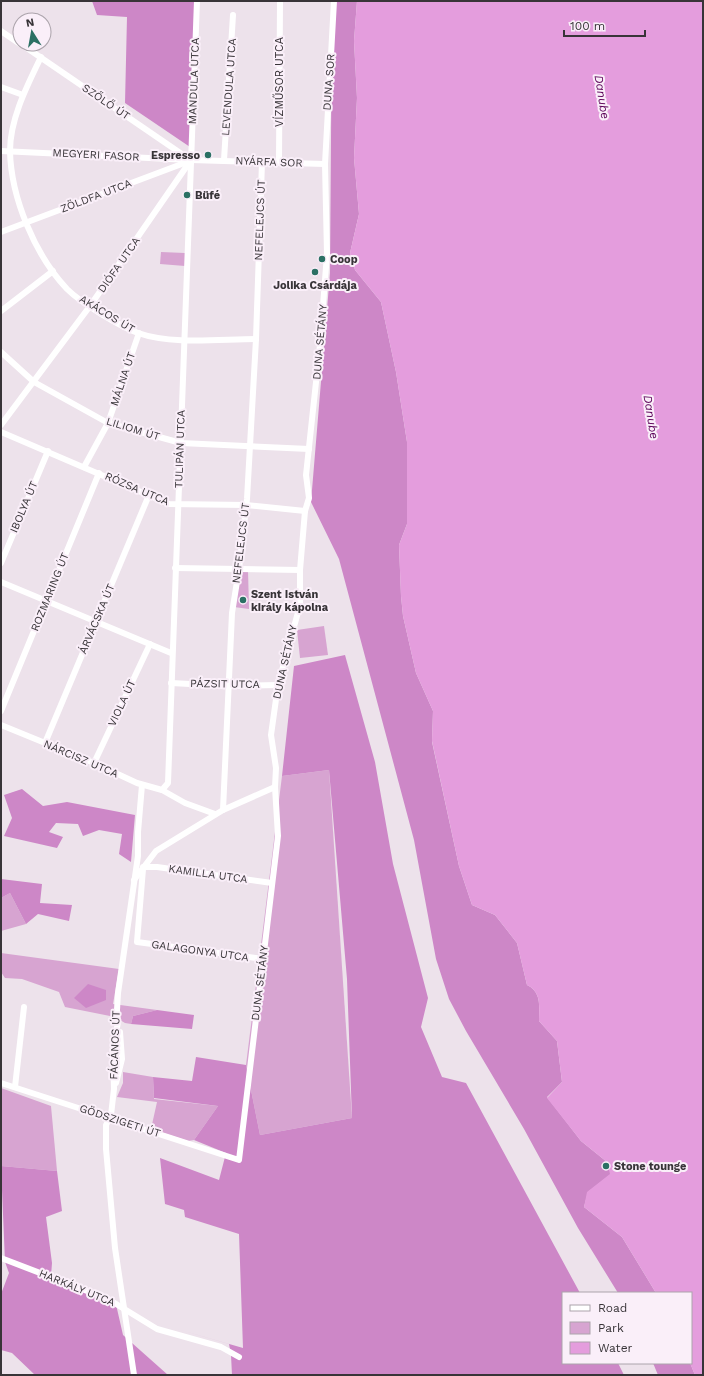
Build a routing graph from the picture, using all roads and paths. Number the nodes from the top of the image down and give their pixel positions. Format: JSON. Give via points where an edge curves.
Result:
{"nodes":[{"id":1,"x":196,"y":1,"type":"edge"},
{"id":2,"x":280,"y":1,"type":"edge"},
{"id":3,"x":334,"y":1,"type":"edge"},
{"id":4,"x":233,"y":15,"type":"dead end"},
{"id":5,"x":1,"y":31,"type":"edge"},
{"id":6,"x":12,"y":39,"type":"edge"},
{"id":7,"x":33,"y":52,"type":"edge"},
{"id":8,"x":41,"y":57,"type":"junction"},
{"id":9,"x":1,"y":87,"type":"edge"},
{"id":10,"x":23,"y":95,"type":"junction"},
{"id":11,"x":1,"y":150,"type":"edge"},
{"id":12,"x":10,"y":151,"type":"junction"},
{"id":13,"x":191,"y":160,"type":"junction"},
{"id":14,"x":214,"y":160,"type":"joint"},
{"id":15,"x":224,"y":160,"type":"junction"},
{"id":16,"x":262,"y":162,"type":"junction"},
{"id":17,"x":278,"y":162,"type":"junction"},
{"id":18,"x":325,"y":164,"type":"junction"},
{"id":19,"x":190,"y":187,"type":"joint"},
{"id":20,"x":26,"y":222,"type":"junction"},
{"id":21,"x":1,"y":232,"type":"edge"},
{"id":22,"x":53,"y":271,"type":"junction"},
{"id":23,"x":90,"y":306,"type":"junction"},
{"id":24,"x":1,"y":311,"type":"edge"},
{"id":25,"x":138,"y":333,"type":"junction"},
{"id":26,"x":184,"y":339,"type":"junction"},
{"id":27,"x":256,"y":339,"type":"junction"},
{"id":28,"x":1,"y":352,"type":"edge"},
{"id":29,"x":34,"y":382,"type":"junction"},
{"id":30,"x":108,"y":423,"type":"junction"},
{"id":31,"x":1,"y":425,"type":"edge"},
{"id":32,"x":1,"y":432,"type":"edge"},
{"id":33,"x":181,"y":443,"type":"junction"},
{"id":34,"x":248,"y":445,"type":"junction"},
{"id":35,"x":309,"y":448,"type":"junction"},
{"id":36,"x":48,"y":451,"type":"junction"},
{"id":37,"x":84,"y":467,"type":"junction"},
{"id":38,"x":99,"y":473,"type":"junction"},
{"id":39,"x":149,"y":496,"type":"junction"},
{"id":40,"x":178,"y":505,"type":"junction"},
{"id":41,"x":246,"y":505,"type":"junction"},
{"id":42,"x":305,"y":511,"type":"junction"},
{"id":43,"x":1,"y":563,"type":"edge"},
{"id":44,"x":175,"y":568,"type":"junction"},
{"id":45,"x":239,"y":569,"type":"junction"},
{"id":46,"x":300,"y":570,"type":"junction"},
{"id":47,"x":1,"y":582,"type":"edge"},
{"id":48,"x":47,"y":602,"type":"junction"},
{"id":49,"x":96,"y":621,"type":"junction"},
{"id":50,"x":150,"y":644,"type":"junction"},
{"id":51,"x":171,"y":653,"type":"junction"},
{"id":52,"x":171,"y":683,"type":"junction"},
{"id":53,"x":278,"y":685,"type":"junction"},
{"id":54,"x":228,"y":686,"type":"junction"},
{"id":55,"x":1,"y":711,"type":"edge"},
{"id":56,"x":1,"y":725,"type":"edge"},
{"id":57,"x":45,"y":743,"type":"junction"},
{"id":58,"x":94,"y":763,"type":"junction"},
{"id":59,"x":142,"y":785,"type":"junction"},
{"id":60,"x":274,"y":787,"type":"junction"},
{"id":61,"x":162,"y":790,"type":"junction"},
{"id":62,"x":223,"y":810,"type":"junction"},
{"id":63,"x":215,"y":814,"type":"junction"},
{"id":64,"x":138,"y":856,"type":"junction"},
{"id":65,"x":143,"y":867,"type":"junction"},
{"id":66,"x":134,"y":880,"type":"junction"},
{"id":67,"x":272,"y":883,"type":"junction"},
{"id":68,"x":263,"y":959,"type":"junction"},
{"id":69,"x":24,"y":1007,"type":"dead end"},
{"id":70,"x":118,"y":1022,"type":"junction"},
{"id":71,"x":1,"y":1083,"type":"edge"},
{"id":72,"x":15,"y":1087,"type":"junction"},
{"id":73,"x":114,"y":1089,"type":"junction"},
{"id":74,"x":109,"y":1119,"type":"junction"},
{"id":75,"x":239,"y":1160,"type":"joint"},
{"id":76,"x":1,"y":1258,"type":"edge"},
{"id":77,"x":124,"y":1307,"type":"junction"},
{"id":78,"x":239,"y":1357,"type":"dead end"},
{"id":79,"x":134,"y":1375,"type":"edge"}],
"edges":[{"from":1,"to":13,"type":"street","name":"MANDULA UTCA"},
{"from":2,"to":17,"type":"street","name":"VÍZMŰSOR UTCA"},
{"from":3,"to":18,"type":"street","name":"DUNA SOR"},
{"from":4,"to":15,"type":"street","name":"LEVENDULA UTCA"},
{"from":5,"to":6,"type":"street","name":"SZŐLŐ ÚT"},
{"from":7,"to":8,"type":"street","name":"SZŐLŐ ÚT"},
{"from":8,"to":10,"type":"street","name":"AKÁCOS ÚT"},
{"from":8,"to":13,"type":"street","name":"SZŐLŐ ÚT"},
{"from":9,"to":10,"type":"street"},
{"from":10,"to":12,"type":"street","name":"AKÁCOS ÚT"},
{"from":11,"to":12,"type":"street","name":"MEGYERI FASOR"},
{"from":12,"to":13,"type":"street","name":"MEGYERI FASOR"},
{"from":12,"to":20,"type":"street","name":"AKÁCOS ÚT","via":[[15,189]]},
{"from":13,"to":14,"type":"street","name":"MEGYERI FASOR"},
{"from":13,"to":19,"type":"street","name":"MANDULA UTCA"},
{"from":13,"to":20,"type":"street","name":"ZÖLDFA UTCA"},
{"from":13,"to":23,"type":"street","name":"DIÓFA UTCA"},
{"from":14,"to":15,"type":"street","name":"NYÁRFA SOR"},
{"from":15,"to":16,"type":"street","name":"NYÁRFA SOR"},
{"from":16,"to":17,"type":"street","name":"NYÁRFA SOR"},
{"from":16,"to":27,"type":"street","name":"NEFELEJCS ÚT"},
{"from":17,"to":18,"type":"street","name":"NYÁRFA SOR"},
{"from":18,"to":35,"type":"street","name":"DUNA SÉTÁNY","via":[[327,254]]},
{"from":19,"to":26,"type":"street","name":"TULIPÁN UTCA"},
{"from":20,"to":21,"type":"street","name":"ZÖLDFA UTCA"},
{"from":20,"to":22,"type":"street","name":"AKÁCOS ÚT","via":[[37,247]]},
{"from":22,"to":23,"type":"street","name":"AKÁCOS ÚT","via":[[67,289]]},
{"from":22,"to":24,"type":"street"},
{"from":23,"to":25,"type":"street","name":"AKÁCOS ÚT"},
{"from":23,"to":29,"type":"street","name":"DIÓFA UTCA"},
{"from":25,"to":26,"type":"street","name":"AKÁCOS ÚT"},
{"from":25,"to":30,"type":"street","name":"MÁLNA ÚT"},
{"from":26,"to":27,"type":"street","name":"AKÁCOS ÚT"},
{"from":26,"to":33,"type":"street","name":"TULIPÁN UTCA"},
{"from":27,"to":34,"type":"street","name":"NEFELEJCS ÚT"},
{"from":28,"to":29,"type":"street","name":"LILIOM ÚT"},
{"from":29,"to":30,"type":"street","name":"LILIOM ÚT"},
{"from":29,"to":31,"type":"street","name":"DIÓFA UTCA"},
{"from":30,"to":33,"type":"street","name":"LILIOM ÚT"},
{"from":30,"to":37,"type":"street","name":"MÁLNA ÚT"},
{"from":32,"to":36,"type":"street","name":"RÓZSA UTCA"},
{"from":33,"to":34,"type":"street","name":"LILIOM ÚT"},
{"from":33,"to":40,"type":"street","name":"TULIPÁN UTCA"},
{"from":34,"to":35,"type":"street","name":"LILIOM ÚT"},
{"from":34,"to":41,"type":"street","name":"NEFELEJCS ÚT"},
{"from":35,"to":42,"type":"street","name":"DUNA SÉTÁNY","via":[[306,475],[309,498]]},
{"from":36,"to":37,"type":"street","name":"RÓZSA UTCA"},
{"from":36,"to":43,"type":"street","name":"IBOLYA ÚT"},
{"from":37,"to":38,"type":"street","name":"RÓZSA UTCA"},
{"from":38,"to":39,"type":"street","name":"RÓZSA UTCA"},
{"from":38,"to":48,"type":"street","name":"ROZMARING ÚT"},
{"from":39,"to":40,"type":"street","name":"RÓZSA UTCA"},
{"from":39,"to":49,"type":"street","name":"ÁRVÁCSKA ÚT"},
{"from":40,"to":41,"type":"street","name":"RÓZSA UTCA"},
{"from":40,"to":44,"type":"street","name":"TULIPÁN UTCA"},
{"from":41,"to":42,"type":"street","name":"RÓZSA UTCA"},
{"from":41,"to":45,"type":"street","name":"NEFELEJCS ÚT"},
{"from":42,"to":46,"type":"street","name":"DUNA SÉTÁNY"},
{"from":44,"to":45,"type":"street"},
{"from":44,"to":51,"type":"street","name":"TULIPÁN UTCA"},
{"from":45,"to":46,"type":"street"},
{"from":45,"to":54,"type":"street","name":"NEFELEJCS ÚT","via":[[232,613]]},
{"from":46,"to":53,"type":"street","name":"DUNA SÉTÁNY","via":[[300,605]]},
{"from":47,"to":48,"type":"street"},
{"from":48,"to":49,"type":"street"},
{"from":48,"to":55,"type":"street","name":"ROZMARING ÚT"},
{"from":49,"to":50,"type":"street"},
{"from":49,"to":57,"type":"street","name":"ÁRVÁCSKA ÚT"},
{"from":50,"to":51,"type":"street"},
{"from":50,"to":58,"type":"street","name":"VIOLA ÚT"},
{"from":51,"to":52,"type":"street","name":"TULIPÁN UTCA"},
{"from":52,"to":54,"type":"street","name":"PÁZSIT UTCA"},
{"from":52,"to":61,"type":"street","name":"TULIPÁN UTCA","via":[[168,783]]},
{"from":53,"to":54,"type":"street","name":"PÁZSIT UTCA"},
{"from":53,"to":60,"type":"street","name":"DUNA SÉTÁNY","via":[[271,735],[276,768]]},
{"from":54,"to":62,"type":"street","name":"NEFELEJCS ÚT"},
{"from":56,"to":57,"type":"street","name":"NÁRCISZ UTCA"},
{"from":57,"to":58,"type":"street","name":"NÁRCISZ UTCA"},
{"from":58,"to":59,"type":"street","name":"NÁRCISZ UTCA"},
{"from":59,"to":61,"type":"street","name":"NÁRCISZ UTCA"},
{"from":59,"to":64,"type":"street","name":"FÁCÁNOS ÚT"},
{"from":60,"to":62,"type":"street"},
{"from":60,"to":67,"type":"street","name":"DUNA SÉTÁNY","via":[[278,836]]},
{"from":61,"to":63,"type":"street","name":"NÁRCISZ UTCA","via":[[185,804]]},
{"from":62,"to":63,"type":"street"},
{"from":63,"to":65,"type":"street","via":[[156,851]]},
{"from":64,"to":65,"type":"street"},
{"from":64,"to":66,"type":"street","name":"FÁCÁNOS ÚT"},
{"from":65,"to":66,"type":"street"},
{"from":65,"to":67,"type":"street","name":"KAMILLA UTCA"},
{"from":65,"to":68,"type":"street","name":"GALAGONYA UTCA","via":[[137,942]]},
{"from":66,"to":70,"type":"street","name":"FÁCÁNOS ÚT","via":[[118,993]]},
{"from":67,"to":68,"type":"street","name":"DUNA SÉTÁNY"},
{"from":68,"to":75,"type":"street","name":"DUNA SÉTÁNY"},
{"from":69,"to":72,"type":"street"},
{"from":70,"to":73,"type":"street","name":"FÁCÁNOS ÚT","via":[[113,1050]]},
{"from":70,"to":73,"type":"street","via":[[122,1059]]},
{"from":71,"to":72,"type":"street","name":"GÖDSZIGETI ÚT"},
{"from":72,"to":74,"type":"street","name":"GÖDSZIGETI ÚT"},
{"from":73,"to":74,"type":"street","name":"FÁCÁNOS ÚT"},
{"from":74,"to":75,"type":"street","name":"GÖDSZIGETI ÚT"},
{"from":74,"to":77,"type":"street","name":"FÁCÁNOS ÚT","via":[[106,1125],[106,1149],[115,1248]]},
{"from":76,"to":77,"type":"street","name":"HARKÁLY UTCA"},
{"from":77,"to":78,"type":"street","name":"HARKÁLY UTCA","via":[[157,1329],[221,1347]]},
{"from":77,"to":79,"type":"street","name":"FÁCÁNOS ÚT"}]}
